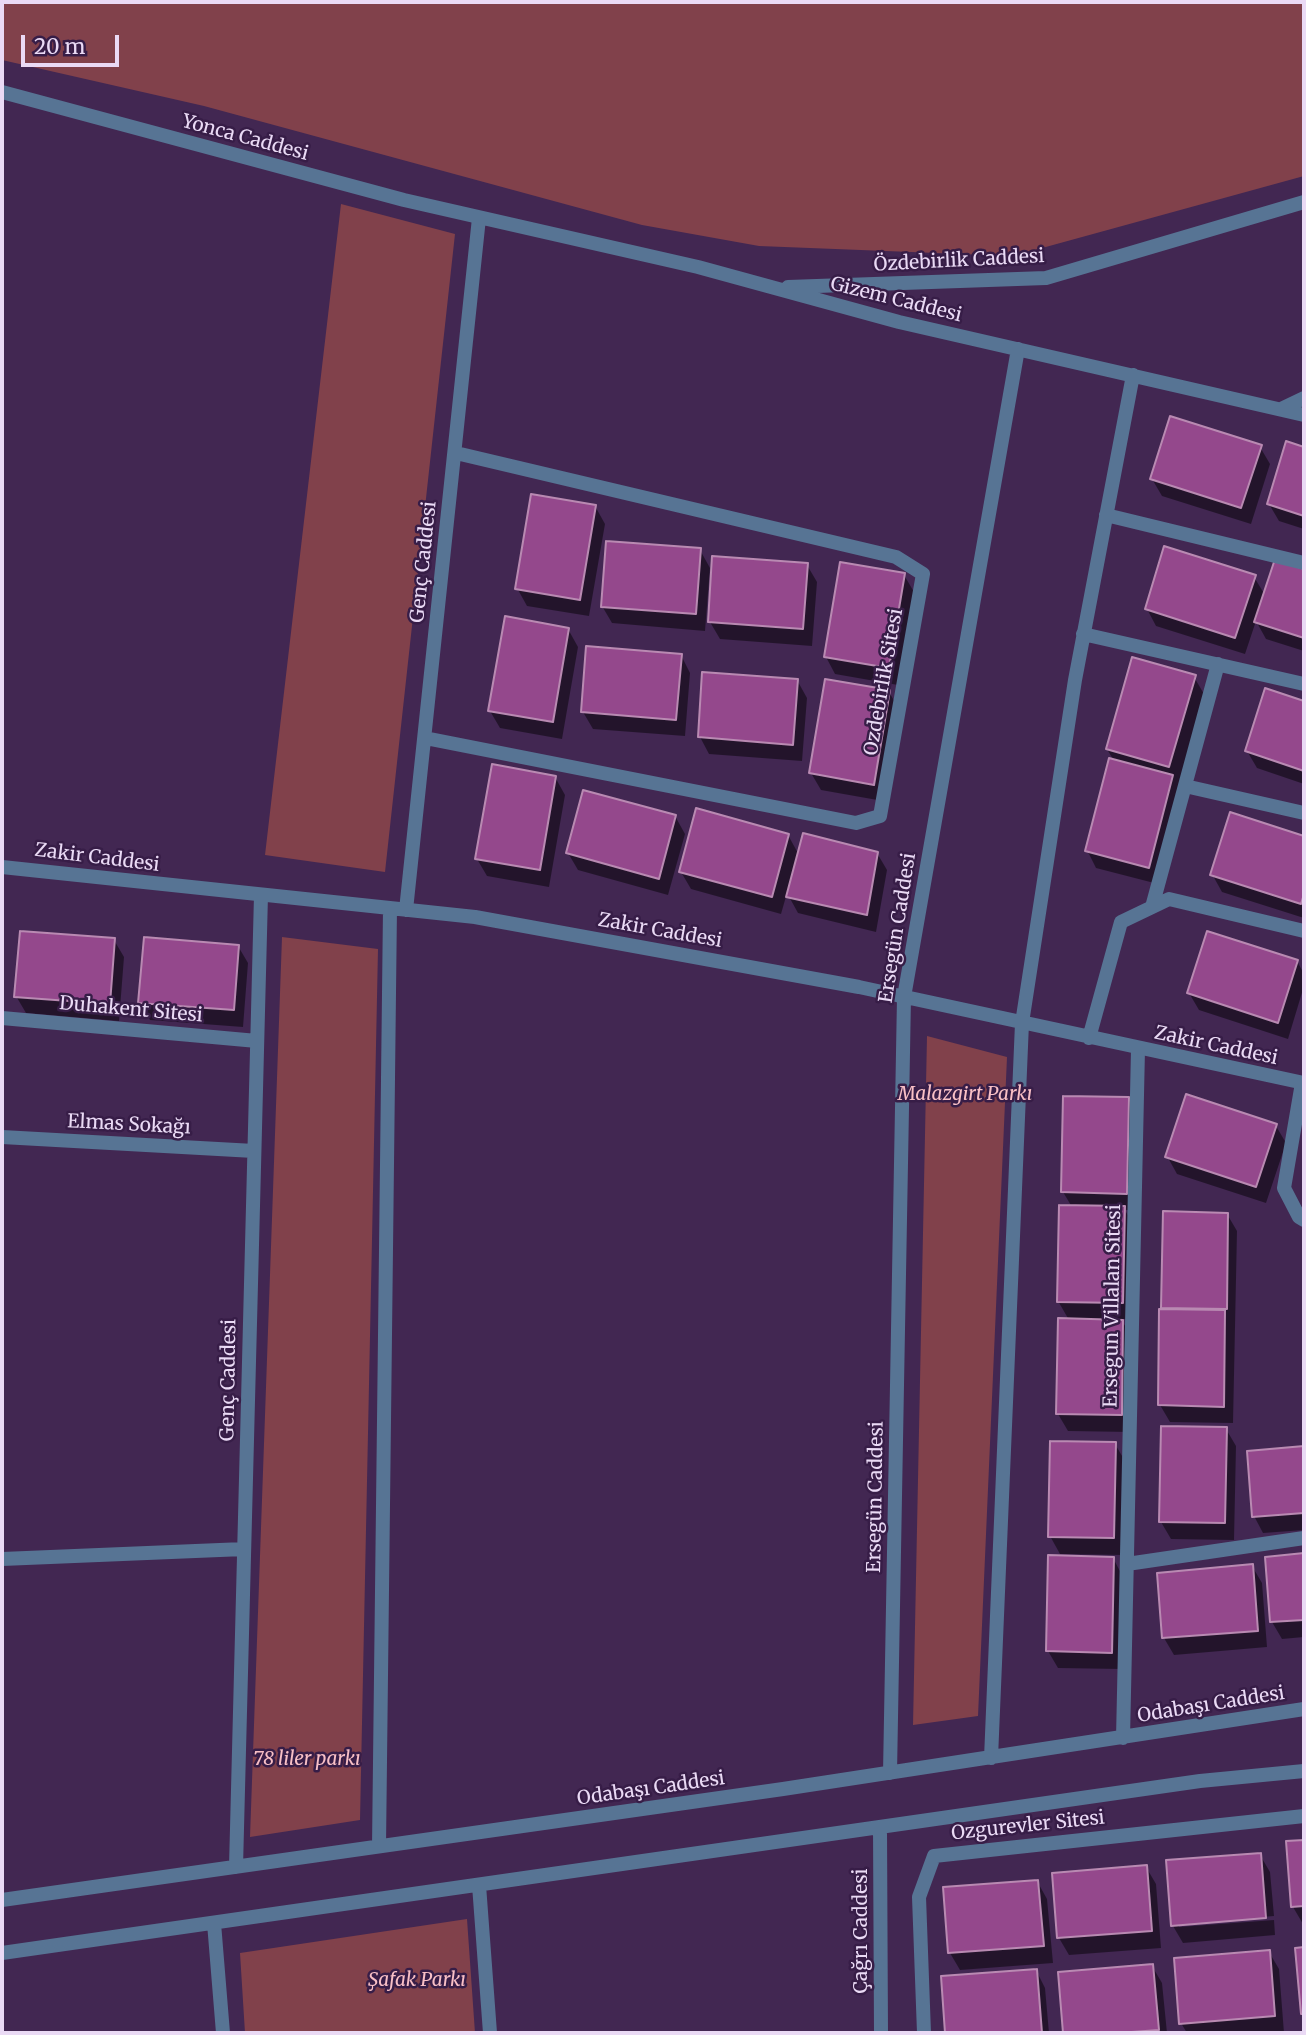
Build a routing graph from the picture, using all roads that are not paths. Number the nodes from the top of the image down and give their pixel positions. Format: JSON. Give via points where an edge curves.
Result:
{"nodes":[{"id":1,"x":2,"y":92,"type":"edge"},
{"id":2,"x":1304,"y":202,"type":"edge"},
{"id":3,"x":479,"y":218,"type":"junction"},
{"id":4,"x":774,"y":288,"type":"junction"},
{"id":5,"x":1018,"y":349,"type":"junction"},
{"id":6,"x":1133,"y":375,"type":"junction"},
{"id":7,"x":1304,"y":398,"type":"edge"},
{"id":8,"x":1281,"y":410,"type":"junction"},
{"id":9,"x":1304,"y":415,"type":"edge"},
{"id":10,"x":456,"y":453,"type":"junction"},
{"id":11,"x":1106,"y":515,"type":"junction"},
{"id":12,"x":1304,"y":563,"type":"edge"},
{"id":13,"x":1083,"y":634,"type":"junction"},
{"id":14,"x":1218,"y":664,"type":"junction"},
{"id":15,"x":1304,"y":684,"type":"edge"},
{"id":16,"x":425,"y":738,"type":"junction"},
{"id":17,"x":1185,"y":786,"type":"junction"},
{"id":18,"x":1304,"y":813,"type":"edge"},
{"id":19,"x":2,"y":867,"type":"edge"},
{"id":20,"x":261,"y":895,"type":"junction"},
{"id":21,"x":1152,"y":907,"type":"junction"},
{"id":22,"x":390,"y":908,"type":"junction"},
{"id":23,"x":406,"y":910,"type":"junction"},
{"id":24,"x":1304,"y":931,"type":"edge"},
{"id":25,"x":904,"y":997,"type":"junction"},
{"id":26,"x":2,"y":1017,"type":"edge"},
{"id":27,"x":1021,"y":1023,"type":"junction"},
{"id":28,"x":1088,"y":1038,"type":"junction"},
{"id":29,"x":257,"y":1041,"type":"junction"},
{"id":30,"x":1138,"y":1049,"type":"junction"},
{"id":31,"x":1303,"y":1083,"type":"edge"},
{"id":32,"x":2,"y":1137,"type":"edge"},
{"id":33,"x":254,"y":1151,"type":"junction"},
{"id":34,"x":1304,"y":1220,"type":"edge"},
{"id":35,"x":1304,"y":1538,"type":"edge"},
{"id":36,"x":244,"y":1549,"type":"junction"},
{"id":37,"x":2,"y":1559,"type":"edge"},
{"id":38,"x":1127,"y":1564,"type":"junction"},
{"id":39,"x":1304,"y":1709,"type":"edge"},
{"id":40,"x":1123,"y":1738,"type":"junction"},
{"id":41,"x":990,"y":1758,"type":"junction"},
{"id":42,"x":1304,"y":1771,"type":"edge"},
{"id":43,"x":890,"y":1773,"type":"junction"},
{"id":44,"x":1304,"y":1815,"type":"edge"},
{"id":45,"x":880,"y":1828,"type":"junction"},
{"id":46,"x":379,"y":1846,"type":"junction"},
{"id":47,"x":236,"y":1867,"type":"junction"},
{"id":48,"x":479,"y":1885,"type":"junction"},
{"id":49,"x":2,"y":1900,"type":"edge"},
{"id":50,"x":214,"y":1923,"type":"junction"},
{"id":51,"x":2,"y":1953,"type":"edge"},
{"id":52,"x":223,"y":2033,"type":"edge"},
{"id":53,"x":490,"y":2033,"type":"edge"},
{"id":54,"x":881,"y":2033,"type":"edge"},
{"id":55,"x":924,"y":2033,"type":"edge"}],
"edges":[{"from":1,"to":3,"type":"street","name":"Yonca Caddesi"},
{"from":2,"to":4,"type":"street","name":"Özdebirlik Caddesi","via":[[1046,278]]},
{"from":3,"to":4,"type":"street","name":"Gizem Caddesi"},
{"from":3,"to":10,"type":"street","name":"Genç Caddesi"},
{"from":4,"to":5,"type":"street","name":"Gizem Caddesi"},
{"from":5,"to":6,"type":"street","name":"Gizem Caddesi"},
{"from":5,"to":25,"type":"street","name":"Ersegün Caddesi"},
{"from":6,"to":8,"type":"street","name":"Gizem Caddesi"},
{"from":6,"to":11,"type":"street"},
{"from":7,"to":8,"type":"street"},
{"from":8,"to":9,"type":"street","name":"Gizem Caddesi"},
{"from":10,"to":16,"type":"street","name":"Genç Caddesi"},
{"from":10,"to":16,"type":"street","name":"Ozdebirlik Sitesi","via":[[896,557],[923,574],[880,816],[856,823]]},
{"from":11,"to":12,"type":"street"},
{"from":11,"to":13,"type":"street"},
{"from":13,"to":14,"type":"street"},
{"from":13,"to":27,"type":"street"},
{"from":14,"to":15,"type":"street"},
{"from":14,"to":17,"type":"street"},
{"from":16,"to":23,"type":"street","name":"Genç Caddesi"},
{"from":17,"to":18,"type":"street"},
{"from":17,"to":21,"type":"street"},
{"from":19,"to":20,"type":"street","name":"Zakir Caddesi"},
{"from":20,"to":22,"type":"street","name":"Zakir Caddesi"},
{"from":20,"to":29,"type":"street","name":"Genç Caddesi"},
{"from":21,"to":24,"type":"street","via":[[1169,899]]},
{"from":21,"to":28,"type":"street","via":[[1121,922]]},
{"from":22,"to":23,"type":"street","name":"Zakir Caddesi"},
{"from":22,"to":46,"type":"street"},
{"from":23,"to":25,"type":"street","name":"Zakir Caddesi","via":[[475,917]]},
{"from":25,"to":27,"type":"street","name":"Zakir Caddesi"},
{"from":25,"to":43,"type":"street","name":"Ersegün Caddesi"},
{"from":26,"to":29,"type":"street","name":"Duhakent Sitesi"},
{"from":27,"to":28,"type":"street","name":"Zakir Caddesi"},
{"from":27,"to":41,"type":"street"},
{"from":28,"to":30,"type":"street","name":"Zakir Caddesi"},
{"from":29,"to":33,"type":"street","name":"Genç Caddesi"},
{"from":30,"to":31,"type":"street","name":"Zakir Caddesi"},
{"from":30,"to":38,"type":"street","name":"Ersegun Villalan Sitesi"},
{"from":31,"to":34,"type":"street","via":[[1284,1188]]},
{"from":32,"to":33,"type":"street","name":"Elmas Sokağı"},
{"from":33,"to":36,"type":"street","name":"Genç Caddesi"},
{"from":35,"to":38,"type":"street"},
{"from":36,"to":37,"type":"street"},
{"from":36,"to":47,"type":"street","name":"Genç Caddesi"},
{"from":38,"to":40,"type":"street","name":"Ersegun Villalan Sitesi"},
{"from":39,"to":40,"type":"street","name":"Odabaşı Caddesi"},
{"from":40,"to":41,"type":"street","name":"Odabaşı Caddesi"},
{"from":41,"to":43,"type":"street","name":"Odabaşı Caddesi"},
{"from":42,"to":45,"type":"street","via":[[1200,1781]]},
{"from":43,"to":46,"type":"street","name":"Odabaşı Caddesi"},
{"from":44,"to":55,"type":"street","name":"Ozgurevler Sitesi","via":[[934,1856],[919,1897]]},
{"from":45,"to":48,"type":"street"},
{"from":45,"to":54,"type":"street","name":"Çağrı Caddesi"},
{"from":46,"to":47,"type":"street","name":"Odabaşı Caddesi"},
{"from":47,"to":49,"type":"street","name":"Odabaşı Caddesi"},
{"from":48,"to":50,"type":"street"},
{"from":48,"to":53,"type":"street"},
{"from":50,"to":51,"type":"street"},
{"from":50,"to":52,"type":"street"}]}
